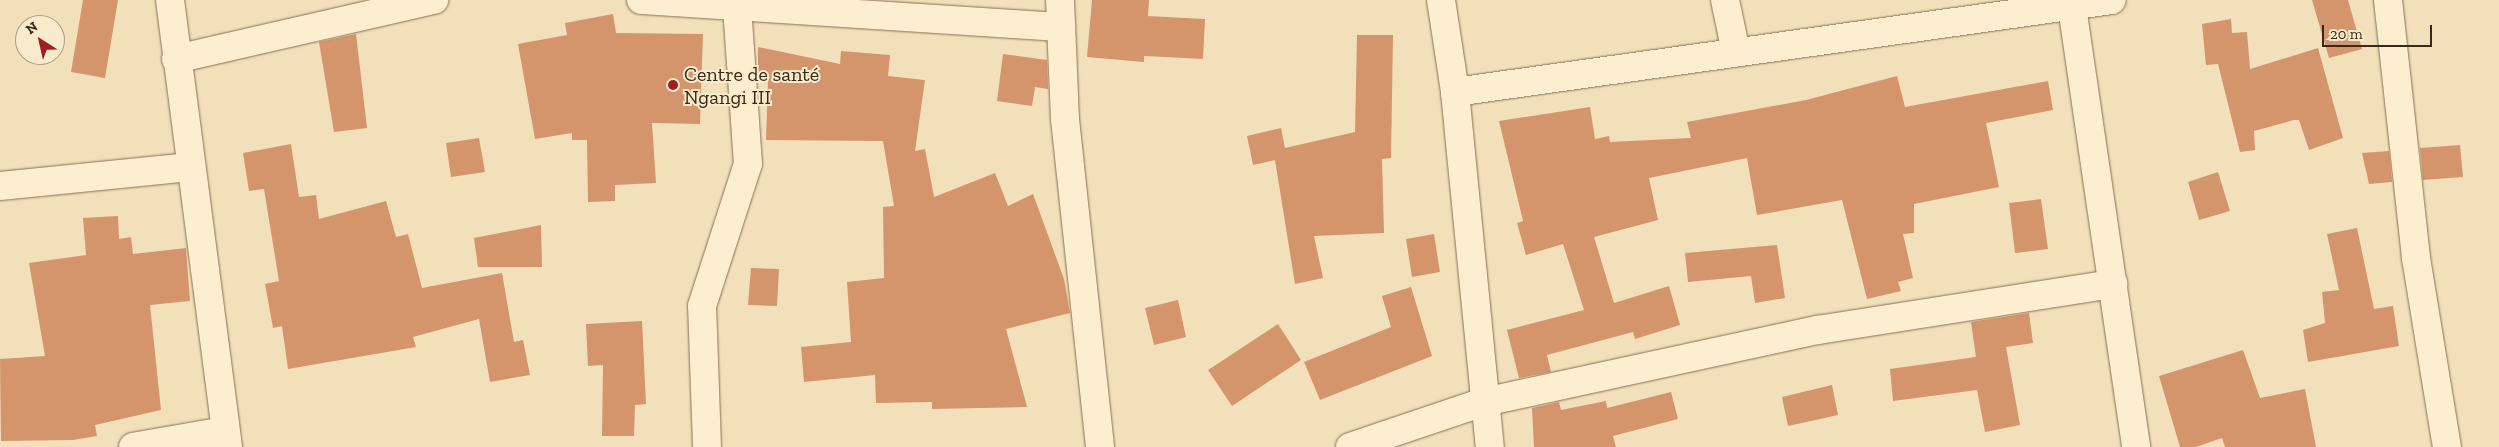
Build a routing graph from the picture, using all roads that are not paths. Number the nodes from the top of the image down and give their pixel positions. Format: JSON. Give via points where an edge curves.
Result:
{"nodes":[{"id":1,"x":170,"y":0,"type":"edge"},
{"id":2,"x":434,"y":0,"type":"edge"},
{"id":3,"x":641,"y":0,"type":"edge"},
{"id":4,"x":1060,"y":0,"type":"edge"},
{"id":5,"x":1441,"y":0,"type":"edge"},
{"id":6,"x":1725,"y":0,"type":"edge"},
{"id":7,"x":2112,"y":0,"type":"edge"},
{"id":8,"x":2388,"y":0,"type":"edge"},
{"id":9,"x":2071,"y":3,"type":"edge"},
{"id":10,"x":737,"y":8,"type":"junction"},
{"id":11,"x":1061,"y":27,"type":"junction"},
{"id":12,"x":1736,"y":52,"type":"junction"},
{"id":13,"x":176,"y":59,"type":"junction"},
{"id":14,"x":1455,"y":92,"type":"junction"},
{"id":15,"x":191,"y":166,"type":"junction"},
{"id":16,"x":0,"y":186,"type":"edge"},
{"id":17,"x":2113,"y":284,"type":"junction"},
{"id":18,"x":1484,"y":402,"type":"junction"},
{"id":19,"x":227,"y":439,"type":"edge"},
{"id":20,"x":133,"y":447,"type":"edge"},
{"id":21,"x":707,"y":447,"type":"edge"},
{"id":22,"x":1100,"y":447,"type":"edge"},
{"id":23,"x":1350,"y":447,"type":"edge"},
{"id":24,"x":1490,"y":447,"type":"edge"},
{"id":25,"x":2136,"y":447,"type":"edge"},
{"id":26,"x":2446,"y":447,"type":"edge"}],
"edges":[{"from":1,"to":13,"type":"street"},
{"from":2,"to":13,"type":"street"},
{"from":3,"to":10,"type":"street"},
{"from":4,"to":11,"type":"street"},
{"from":5,"to":14,"type":"street"},
{"from":6,"to":12,"type":"street"},
{"from":7,"to":9,"type":"street"},
{"from":8,"to":26,"type":"street","via":[[2416,258]]},
{"from":9,"to":12,"type":"street"},
{"from":9,"to":17,"type":"street"},
{"from":10,"to":11,"type":"street"},
{"from":10,"to":21,"type":"street","via":[[748,164],[702,306]]},
{"from":11,"to":22,"type":"street","via":[[1065,119]]},
{"from":12,"to":14,"type":"street"},
{"from":13,"to":15,"type":"street"},
{"from":14,"to":18,"type":"street"},
{"from":15,"to":16,"type":"street"},
{"from":15,"to":19,"type":"street"},
{"from":17,"to":18,"type":"street","via":[[1818,330]]},
{"from":17,"to":25,"type":"street"},
{"from":18,"to":23,"type":"street"},
{"from":18,"to":24,"type":"street"},
{"from":19,"to":20,"type":"street"}]}
